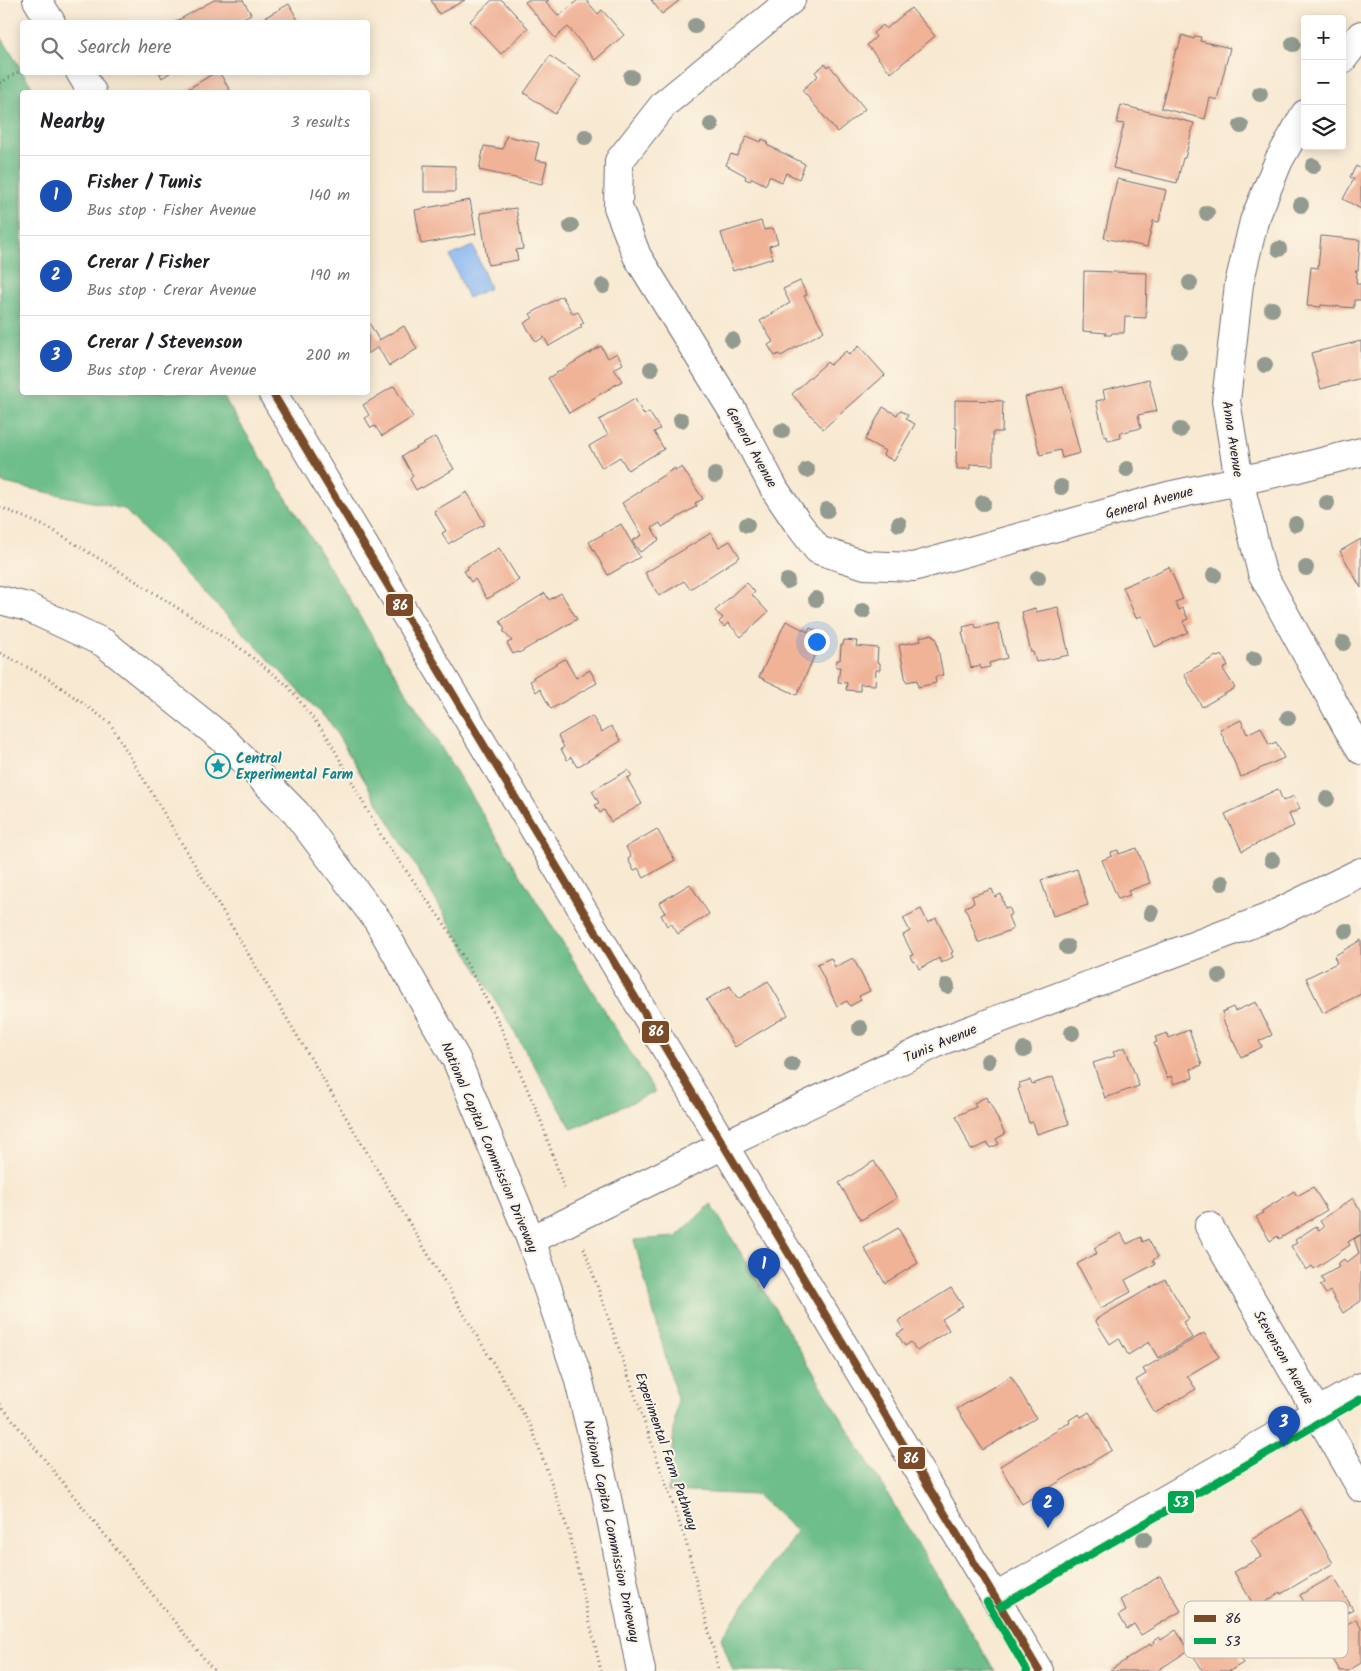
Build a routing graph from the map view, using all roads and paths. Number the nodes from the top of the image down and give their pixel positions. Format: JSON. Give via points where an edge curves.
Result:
{"nodes":[{"id":1,"x":37,"y":0,"type":"edge"},
{"id":2,"x":791,"y":0,"type":"edge"},
{"id":3,"x":50,"y":20,"type":"edge"},
{"id":4,"x":1361,"y":35,"type":"edge"},
{"id":5,"x":1346,"y":55,"type":"edge"},
{"id":6,"x":20,"y":71,"type":"edge"},
{"id":7,"x":82,"y":75,"type":"edge"},
{"id":8,"x":0,"y":83,"type":"edge"},
{"id":9,"x":91,"y":90,"type":"edge"},
{"id":10,"x":1301,"y":121,"type":"edge"},
{"id":11,"x":274,"y":395,"type":"edge"},
{"id":12,"x":1361,"y":452,"type":"edge"},
{"id":13,"x":1239,"y":480,"type":"junction"},
{"id":14,"x":0,"y":600,"type":"edge"},
{"id":15,"x":0,"y":654,"type":"edge"},
{"id":16,"x":1361,"y":750,"type":"edge"},
{"id":17,"x":1361,"y":872,"type":"edge"},
{"id":18,"x":724,"y":1145,"type":"junction"},
{"id":19,"x":1209,"y":1226,"type":"dead end"},
{"id":20,"x":531,"y":1240,"type":"junction"},
{"id":21,"x":582,"y":1242,"type":"dead end"},
{"id":22,"x":1361,"y":1387,"type":"edge"},
{"id":23,"x":0,"y":1404,"type":"edge"},
{"id":24,"x":1317,"y":1413,"type":"junction"},
{"id":25,"x":1361,"y":1488,"type":"edge"},
{"id":26,"x":996,"y":1597,"type":"junction"},
{"id":27,"x":214,"y":1671,"type":"edge"},
{"id":28,"x":601,"y":1671,"type":"edge"},
{"id":29,"x":641,"y":1671,"type":"edge"},
{"id":30,"x":719,"y":1671,"type":"edge"},
{"id":31,"x":1039,"y":1671,"type":"edge"}],
"edges":[{"from":1,"to":3,"type":"street"},
{"from":2,"to":13,"type":"street","name":"General Avenue","via":[[664,104],[619,161],[618,207],[637,256],[734,412],[775,490],[818,550],[866,566],[913,567],[1168,496]]},
{"from":4,"to":5,"type":"street"},
{"from":6,"to":8,"type":"path"},
{"from":7,"to":9,"type":"street"},
{"from":10,"to":13,"type":"street","name":"Anna Avenue","via":[[1279,160],[1254,221],[1239,284],[1226,401]]},
{"from":11,"to":18,"type":"street"},
{"from":12,"to":13,"type":"street","name":"General Avenue"},
{"from":13,"to":16,"type":"street","name":"Anna Avenue","via":[[1262,572]]},
{"from":14,"to":20,"type":"street","name":"National Capital Commission Driveway","via":[[27,607],[104,643],[222,738],[296,813],[378,921],[456,1059]]},
{"from":15,"to":28,"type":"path","via":[[48,678],[110,723],[532,1428],[569,1533]]},
{"from":17,"to":18,"type":"street","name":"Tunis Avenue","via":[[1267,918],[941,1040]]},
{"from":18,"to":20,"type":"street","name":"Tunis Avenue"},
{"from":18,"to":26,"type":"street"},
{"from":19,"to":24,"type":"street","name":"Stevenson Avenue"},
{"from":20,"to":29,"type":"street","name":"National Capital Commission Driveway","via":[[578,1377],[606,1493]]},
{"from":21,"to":30,"type":"path","name":"Experimental Farm Pathway","via":[[686,1542]]},
{"from":22,"to":24,"type":"street"},
{"from":23,"to":27,"type":"path"},
{"from":24,"to":25,"type":"street","name":"Stevenson Avenue"},
{"from":24,"to":26,"type":"street"},
{"from":26,"to":31,"type":"street"}]}
